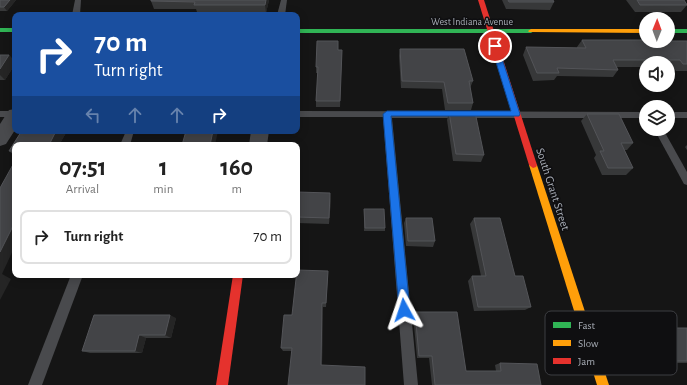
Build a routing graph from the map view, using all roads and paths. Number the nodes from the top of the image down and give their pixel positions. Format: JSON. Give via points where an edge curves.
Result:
{"nodes":[{"id":1,"x":78,"y":0,"type":"edge"},
{"id":2,"x":284,"y":0,"type":"edge"},
{"id":3,"x":481,"y":0,"type":"edge"},
{"id":4,"x":76,"y":12,"type":"edge"},
{"id":5,"x":282,"y":12,"type":"edge"},
{"id":6,"x":0,"y":30,"type":"edge"},
{"id":7,"x":12,"y":30,"type":"edge"},
{"id":8,"x":300,"y":31,"type":"edge"},
{"id":9,"x":675,"y":31,"type":"edge"},
{"id":10,"x":687,"y":31,"type":"edge"},
{"id":11,"x":491,"y":32,"type":"junction"},
{"id":12,"x":639,"y":32,"type":"edge"},
{"id":13,"x":0,"y":114,"type":"edge"},
{"id":14,"x":12,"y":114,"type":"edge"},
{"id":15,"x":300,"y":114,"type":"edge"},
{"id":16,"x":387,"y":114,"type":"junction"},
{"id":17,"x":516,"y":114,"type":"junction"},
{"id":18,"x":639,"y":115,"type":"edge"},
{"id":19,"x":675,"y":115,"type":"edge"},
{"id":20,"x":687,"y":115,"type":"edge"},
{"id":21,"x":12,"y":119,"type":"edge"},
{"id":22,"x":662,"y":136,"type":"edge"},
{"id":23,"x":0,"y":139,"type":"edge"},
{"id":24,"x":687,"y":180,"type":"edge"},
{"id":25,"x":76,"y":278,"type":"edge"},
{"id":26,"x":238,"y":278,"type":"edge"},
{"id":27,"x":579,"y":311,"type":"edge"},
{"id":28,"x":600,"y":375,"type":"edge"},
{"id":29,"x":35,"y":385,"type":"edge"},
{"id":30,"x":222,"y":385,"type":"edge"},
{"id":31,"x":411,"y":385,"type":"edge"},
{"id":32,"x":603,"y":385,"type":"edge"}],
"edges":[{"from":1,"to":4,"type":"lane"},
{"from":2,"to":5,"type":"lane"},
{"from":3,"to":11,"type":"street","name":"South Grant Street"},
{"from":6,"to":7,"type":"street"},
{"from":8,"to":11,"type":"street","name":"West Indiana Avenue"},
{"from":9,"to":10,"type":"street"},
{"from":11,"to":12,"type":"street","name":"West Indiana Avenue"},
{"from":11,"to":17,"type":"street","name":"South Grant Street"},
{"from":13,"to":14,"type":"lane"},
{"from":15,"to":16,"type":"lane"},
{"from":16,"to":17,"type":"lane"},
{"from":16,"to":31,"type":"lane"},
{"from":17,"to":18,"type":"lane"},
{"from":17,"to":27,"type":"street","name":"South Grant Street"},
{"from":19,"to":20,"type":"lane"},
{"from":21,"to":23,"type":"street"},
{"from":22,"to":24,"type":"lane"},
{"from":25,"to":29,"type":"lane"},
{"from":26,"to":30,"type":"street"},
{"from":28,"to":32,"type":"street","name":"South Grant Street"}]}
